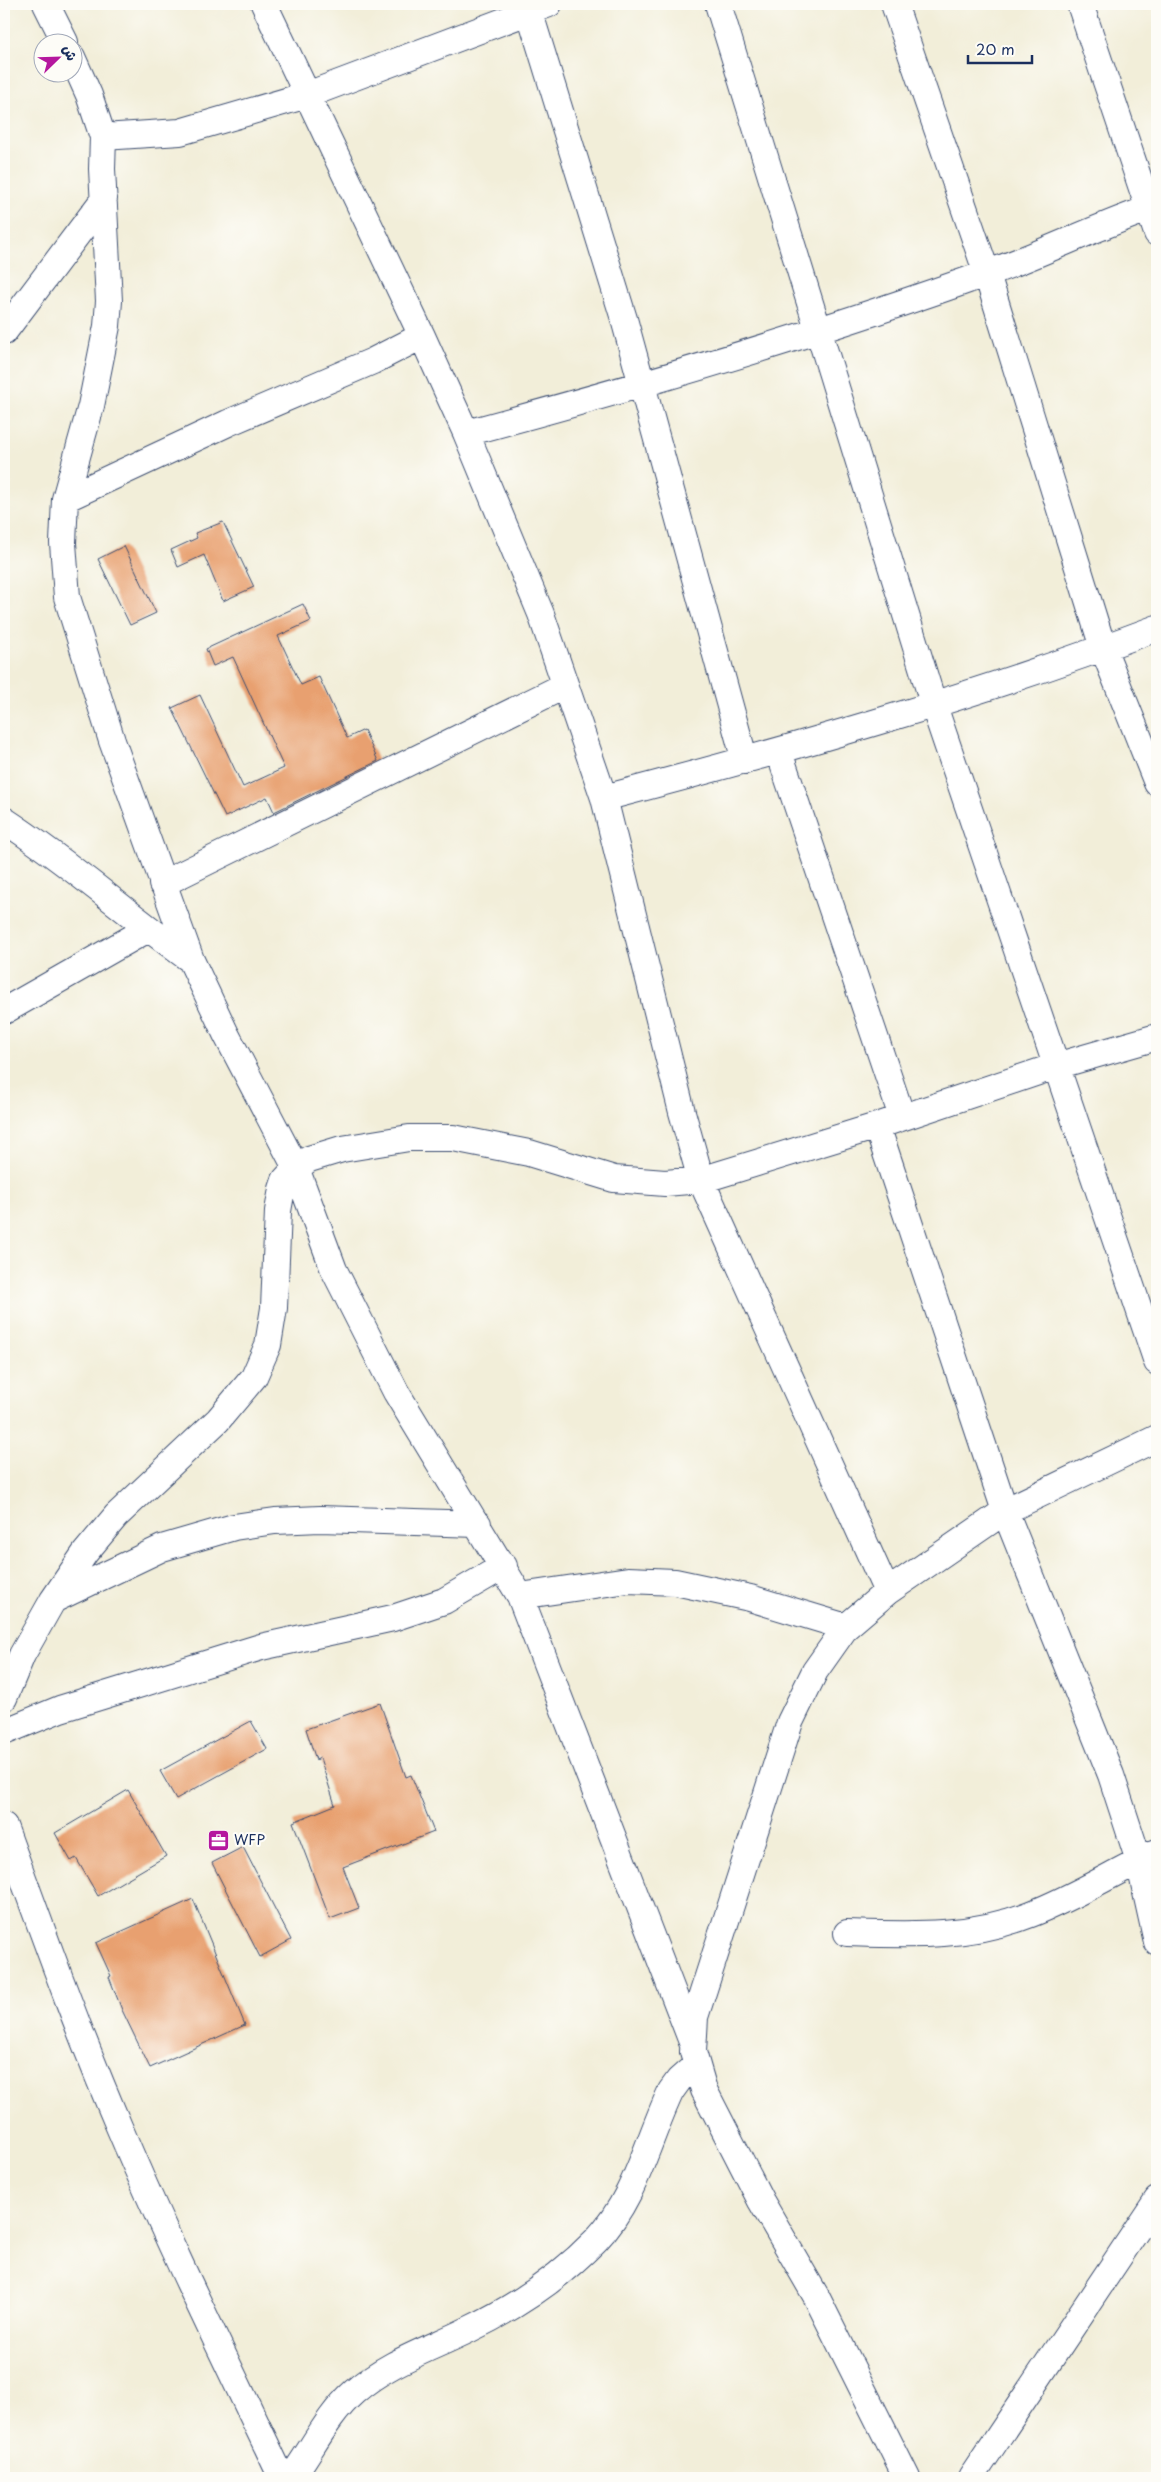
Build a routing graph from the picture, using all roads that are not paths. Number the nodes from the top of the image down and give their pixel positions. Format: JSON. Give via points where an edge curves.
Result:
{"nodes":[{"id":1,"x":46,"y":4,"type":"edge"},
{"id":2,"x":264,"y":4,"type":"edge"},
{"id":3,"x":718,"y":4,"type":"edge"},
{"id":4,"x":894,"y":4,"type":"edge"},
{"id":5,"x":1080,"y":4,"type":"edge"},
{"id":6,"x":536,"y":6,"type":"edge"},
{"id":7,"x":60,"y":32,"type":"edge"},
{"id":8,"x":82,"y":80,"type":"edge"},
{"id":9,"x":307,"y":95,"type":"junction"},
{"id":10,"x":103,"y":137,"type":"junction"},
{"id":11,"x":104,"y":199,"type":"junction"},
{"id":12,"x":1153,"y":207,"type":"edge"},
{"id":13,"x":1157,"y":233,"type":"edge"},
{"id":14,"x":987,"y":274,"type":"junction"},
{"id":15,"x":819,"y":331,"type":"junction"},
{"id":16,"x":4,"y":332,"type":"edge"},
{"id":17,"x":422,"y":336,"type":"junction"},
{"id":18,"x":642,"y":385,"type":"junction"},
{"id":19,"x":466,"y":433,"type":"junction"},
{"id":20,"x":65,"y":499,"type":"junction"},
{"id":21,"x":1157,"y":628,"type":"edge"},
{"id":22,"x":1103,"y":648,"type":"junction"},
{"id":23,"x":564,"y":686,"type":"junction"},
{"id":24,"x":934,"y":706,"type":"junction"},
{"id":25,"x":779,"y":752,"type":"junction"},
{"id":26,"x":745,"y":761,"type":"junction"},
{"id":27,"x":1157,"y":783,"type":"edge"},
{"id":28,"x":604,"y":798,"type":"junction"},
{"id":29,"x":5,"y":820,"type":"edge"},
{"id":30,"x":162,"y":884,"type":"junction"},
{"id":31,"x":148,"y":929,"type":"junction"},
{"id":32,"x":191,"y":960,"type":"junction"},
{"id":33,"x":4,"y":1011,"type":"edge"},
{"id":34,"x":1157,"y":1037,"type":"edge"},
{"id":35,"x":1056,"y":1066,"type":"junction"},
{"id":36,"x":902,"y":1117,"type":"junction"},
{"id":37,"x":877,"y":1126,"type":"junction"},
{"id":38,"x":296,"y":1168,"type":"junction"},
{"id":39,"x":701,"y":1180,"type":"junction"},
{"id":40,"x":1157,"y":1362,"type":"edge"},
{"id":41,"x":1157,"y":1438,"type":"edge"},
{"id":42,"x":1005,"y":1511,"type":"junction"},
{"id":43,"x":478,"y":1524,"type":"junction"},
{"id":44,"x":504,"y":1566,"type":"junction"},
{"id":45,"x":887,"y":1592,"type":"junction"},
{"id":46,"x":520,"y":1596,"type":"junction"},
{"id":47,"x":53,"y":1600,"type":"junction"},
{"id":48,"x":846,"y":1627,"type":"junction"},
{"id":49,"x":4,"y":1698,"type":"edge"},
{"id":50,"x":4,"y":1732,"type":"edge"},
{"id":51,"x":4,"y":1826,"type":"edge"},
{"id":52,"x":1148,"y":1857,"type":"edge"},
{"id":53,"x":847,"y":1933,"type":"dead end"},
{"id":54,"x":1157,"y":1942,"type":"edge"},
{"id":55,"x":694,"y":2054,"type":"junction"},
{"id":56,"x":1157,"y":2200,"type":"edge"},
{"id":57,"x":282,"y":2478,"type":"edge"},
{"id":58,"x":291,"y":2478,"type":"edge"},
{"id":59,"x":906,"y":2478,"type":"edge"},
{"id":60,"x":971,"y":2478,"type":"edge"}],
"edges":[{"from":1,"to":7,"type":"street"},
{"from":2,"to":9,"type":"street"},
{"from":3,"to":15,"type":"street"},
{"from":4,"to":14,"type":"street"},
{"from":5,"to":12,"type":"street"},
{"from":6,"to":9,"type":"street"},
{"from":6,"to":18,"type":"street"},
{"from":8,"to":10,"type":"street"},
{"from":9,"to":10,"type":"street","via":[[180,132]]},
{"from":9,"to":17,"type":"street"},
{"from":10,"to":11,"type":"street"},
{"from":11,"to":16,"type":"street"},
{"from":11,"to":20,"type":"street","via":[[107,326],[91,406]]},
{"from":12,"to":13,"type":"street"},
{"from":12,"to":14,"type":"street"},
{"from":14,"to":15,"type":"street"},
{"from":14,"to":22,"type":"street"},
{"from":15,"to":18,"type":"street"},
{"from":15,"to":24,"type":"street"},
{"from":17,"to":19,"type":"street"},
{"from":17,"to":20,"type":"street"},
{"from":18,"to":19,"type":"street"},
{"from":18,"to":26,"type":"street"},
{"from":19,"to":23,"type":"street","via":[[540,614]]},
{"from":20,"to":30,"type":"street","via":[[63,544],[68,598],[112,741]]},
{"from":21,"to":22,"type":"street"},
{"from":22,"to":24,"type":"street"},
{"from":22,"to":27,"type":"street"},
{"from":23,"to":28,"type":"street"},
{"from":23,"to":30,"type":"street"},
{"from":24,"to":25,"type":"street"},
{"from":24,"to":35,"type":"street"},
{"from":25,"to":26,"type":"street"},
{"from":25,"to":36,"type":"street"},
{"from":26,"to":28,"type":"street"},
{"from":28,"to":39,"type":"street"},
{"from":29,"to":31,"type":"street","via":[[71,867]]},
{"from":30,"to":32,"type":"street"},
{"from":31,"to":32,"type":"street"},
{"from":31,"to":33,"type":"street"},
{"from":32,"to":38,"type":"street"},
{"from":34,"to":35,"type":"street"},
{"from":35,"to":36,"type":"street"},
{"from":35,"to":40,"type":"street"},
{"from":36,"to":37,"type":"street"},
{"from":37,"to":39,"type":"street"},
{"from":37,"to":42,"type":"street"},
{"from":38,"to":39,"type":"street","via":[[309,1159],[342,1148],[409,1138],[453,1138],[529,1153],[614,1179],[665,1183]]},
{"from":38,"to":43,"type":"street","via":[[334,1270],[396,1392]]},
{"from":38,"to":47,"type":"street","via":[[282,1189],[278,1211],[274,1308],[268,1345],[254,1377],[218,1420],[116,1516],[85,1553]]},
{"from":39,"to":45,"type":"street"},
{"from":41,"to":42,"type":"street"},
{"from":42,"to":45,"type":"street"},
{"from":42,"to":52,"type":"street","via":[[1111,1775]]},
{"from":43,"to":44,"type":"street"},
{"from":43,"to":47,"type":"street","via":[[320,1518],[234,1527],[162,1548]]},
{"from":44,"to":46,"type":"street"},
{"from":44,"to":50,"type":"street","via":[[444,1601],[393,1618],[262,1647],[60,1709]]},
{"from":45,"to":48,"type":"street"},
{"from":46,"to":48,"type":"street","via":[[628,1580],[675,1582],[750,1598]]},
{"from":46,"to":55,"type":"street"},
{"from":47,"to":49,"type":"street","via":[[22,1654]]},
{"from":48,"to":55,"type":"street","via":[[815,1671],[790,1722],[695,2017]]},
{"from":51,"to":57,"type":"street","via":[[72,2013],[120,2129]]},
{"from":52,"to":53,"type":"street","via":[[1070,1898],[1029,1915],[984,1928],[934,1935]]},
{"from":52,"to":54,"type":"street"},
{"from":55,"to":58,"type":"street","via":[[671,2091],[639,2172],[620,2208],[597,2239],[561,2272],[505,2311],[470,2330],[416,2352],[352,2393]]},
{"from":55,"to":59,"type":"street","via":[[704,2090],[761,2201],[816,2296]]},
{"from":56,"to":60,"type":"street"}]}
